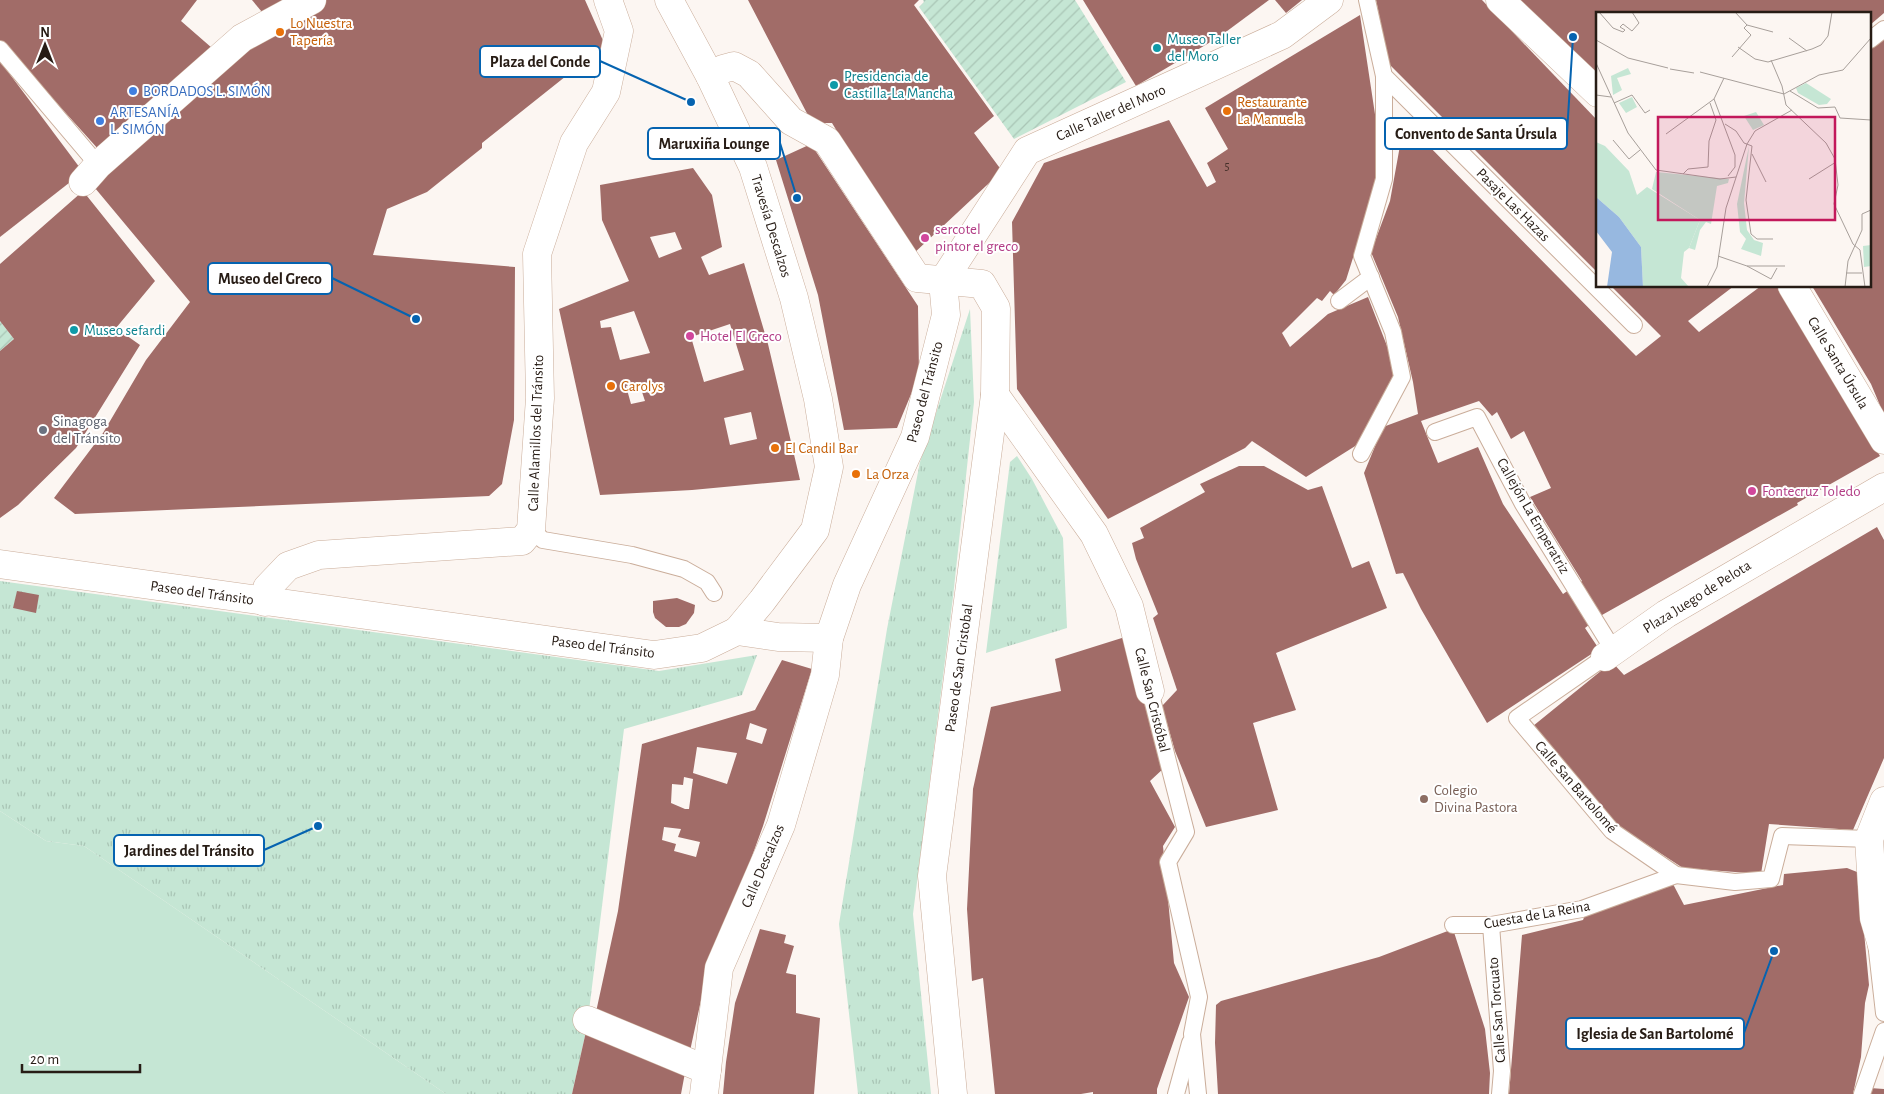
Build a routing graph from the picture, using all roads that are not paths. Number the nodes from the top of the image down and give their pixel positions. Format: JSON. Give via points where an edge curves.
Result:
{"nodes":[{"id":1,"x":312,"y":0,"type":"edge"},
{"id":2,"x":608,"y":0,"type":"edge"},
{"id":3,"x":669,"y":0,"type":"edge"},
{"id":4,"x":1329,"y":0,"type":"edge"},
{"id":5,"x":1367,"y":0,"type":"edge"},
{"id":6,"x":1500,"y":0,"type":"edge"},
{"id":7,"x":1884,"y":29,"type":"edge"},
{"id":8,"x":1872,"y":38,"type":"edge"},
{"id":9,"x":0,"y":49,"type":"edge"},
{"id":10,"x":710,"y":76,"type":"junction"},
{"id":11,"x":1384,"y":76,"type":"junction"},
{"id":12,"x":1596,"y":91,"type":"edge"},
{"id":13,"x":90,"y":174,"type":"joint"},
{"id":14,"x":1371,"y":277,"type":"junction"},
{"id":15,"x":943,"y":281,"type":"junction"},
{"id":16,"x":1596,"y":286,"type":"edge"},
{"id":17,"x":1598,"y":288,"type":"edge"},
{"id":18,"x":1793,"y":288,"type":"edge"},
{"id":19,"x":1339,"y":300,"type":"dead end"},
{"id":20,"x":1634,"y":324,"type":"dead end"},
{"id":21,"x":995,"y":395,"type":"junction"},
{"id":22,"x":1436,"y":432,"type":"dead end"},
{"id":23,"x":1884,"y":440,"type":"edge"},
{"id":24,"x":1361,"y":454,"type":"dead end"},
{"id":25,"x":1884,"y":487,"type":"edge"},
{"id":26,"x":531,"y":530,"type":"junction"},
{"id":27,"x":0,"y":564,"type":"edge"},
{"id":28,"x":714,"y":594,"type":"dead end"},
{"id":29,"x":266,"y":602,"type":"junction"},
{"id":30,"x":737,"y":631,"type":"junction"},
{"id":31,"x":829,"y":638,"type":"junction"},
{"id":32,"x":1610,"y":654,"type":"junction"},
{"id":33,"x":1150,"y":691,"type":"joint"},
{"id":34,"x":1517,"y":718,"type":"joint"},
{"id":35,"x":1884,"y":801,"type":"edge"},
{"id":36,"x":1869,"y":839,"type":"junction"},
{"id":37,"x":1676,"y":875,"type":"junction"},
{"id":38,"x":1874,"y":918,"type":"junction"},
{"id":39,"x":1453,"y":925,"type":"dead end"},
{"id":40,"x":1490,"y":925,"type":"junction"},
{"id":41,"x":1884,"y":952,"type":"edge"},
{"id":42,"x":1884,"y":1013,"type":"edge"},
{"id":43,"x":587,"y":1020,"type":"dead end"},
{"id":44,"x":1884,"y":1031,"type":"edge"},
{"id":45,"x":1192,"y":1034,"type":"junction"},
{"id":46,"x":706,"y":1082,"type":"edge"},
{"id":47,"x":953,"y":1094,"type":"edge"},
{"id":48,"x":1176,"y":1094,"type":"edge"},
{"id":49,"x":1198,"y":1094,"type":"edge"},
{"id":50,"x":1500,"y":1094,"type":"edge"},
{"id":51,"x":1862,"y":1094,"type":"edge"}],
"edges":[{"from":1,"to":13,"type":"street","via":[[242,38]]},
{"from":2,"to":26,"type":"street","name":"Calle Alamillos del Tránsito","via":[[619,31],[606,92],[574,143],[537,254],[540,398]]},
{"from":3,"to":10,"type":"street","name":"Travesía Descalzos"},
{"from":4,"to":15,"type":"street","name":"Calle Taller del Moro","via":[[1282,35],[1027,151]]},
{"from":5,"to":11,"type":"lane"},
{"from":6,"to":12,"type":"street"},
{"from":7,"to":8,"type":"lane"},
{"from":9,"to":13,"type":"lane"},
{"from":10,"to":15,"type":"street","via":[[734,66],[749,74],[791,121],[827,141],[917,278]]},
{"from":10,"to":30,"type":"street","name":"Travesía Descalzos","via":[[753,167],[794,298],[818,399],[829,467],[815,530]]},
{"from":11,"to":14,"type":"lane","via":[[1384,179],[1362,256]]},
{"from":11,"to":16,"type":"lane","name":"Pasaje Las Hazas"},
{"from":14,"to":19,"type":"lane"},
{"from":14,"to":24,"type":"lane","via":[[1393,332],[1402,377]]},
{"from":15,"to":21,"type":"street","name":"Paseo de San Cristobal","via":[[982,284],[996,308]]},
{"from":15,"to":31,"type":"street","name":"Paseo del Tránsito","via":[[946,315],[915,437],[847,585]]},
{"from":17,"to":20,"type":"lane","name":"Pasaje Las Hazas"},
{"from":18,"to":23,"type":"street","name":"Calle Santa Úrsula"},
{"from":21,"to":33,"type":"street","name":"Calle San Cristóbal","via":[[1094,534],[1129,606]]},
{"from":21,"to":47,"type":"street","name":"Paseo de San Cristobal","via":[[932,876]]},
{"from":22,"to":32,"type":"lane","name":"Callejón La Emperatriz","via":[[1477,418]]},
{"from":25,"to":32,"type":"street","name":"Plaza Juego de Pelota","via":[[1666,614]]},
{"from":26,"to":28,"type":"lane","via":[[543,540],[632,555],[684,569],[706,582]]},
{"from":26,"to":29,"type":"street","name":"Calle Alamillos del Tránsito","via":[[522,541],[318,555],[288,566],[267,588]]},
{"from":27,"to":29,"type":"street","name":"Paseo del Tránsito"},
{"from":29,"to":30,"type":"street","name":"Paseo del Tránsito","via":[[654,655],[702,648]]},
{"from":30,"to":31,"type":"street","via":[[778,637]]},
{"from":31,"to":46,"type":"street","name":"Calle Descalzos","via":[[825,675],[781,825],[718,968]]},
{"from":32,"to":34,"type":"lane","name":"Plaza Juego de Pelota"},
{"from":33,"to":45,"type":"lane","name":"Calle San Cristóbal","via":[[1186,832],[1168,862],[1199,997]]},
{"from":34,"to":37,"type":"lane","name":"Calle San Bartolomé","via":[[1612,831]]},
{"from":35,"to":36,"type":"street"},
{"from":36,"to":37,"type":"lane","name":"Calle San Bartolomé","via":[[1782,836],[1771,879],[1735,882]]},
{"from":36,"to":38,"type":"street"},
{"from":37,"to":40,"type":"lane","name":"Cuesta de La Reina","via":[[1582,909]]},
{"from":38,"to":41,"type":"street"},
{"from":38,"to":42,"type":"lane"},
{"from":39,"to":40,"type":"lane","name":"Cuesta de La Reina"},
{"from":40,"to":50,"type":"lane","name":"Calle San Torcuato","via":[[1502,1071]]},
{"from":43,"to":46,"type":"street"},
{"from":44,"to":51,"type":"lane"},
{"from":45,"to":48,"type":"lane","name":"Calle San Cristóbal"},
{"from":45,"to":49,"type":"lane","name":"Calle San Cristóbal"}]}
